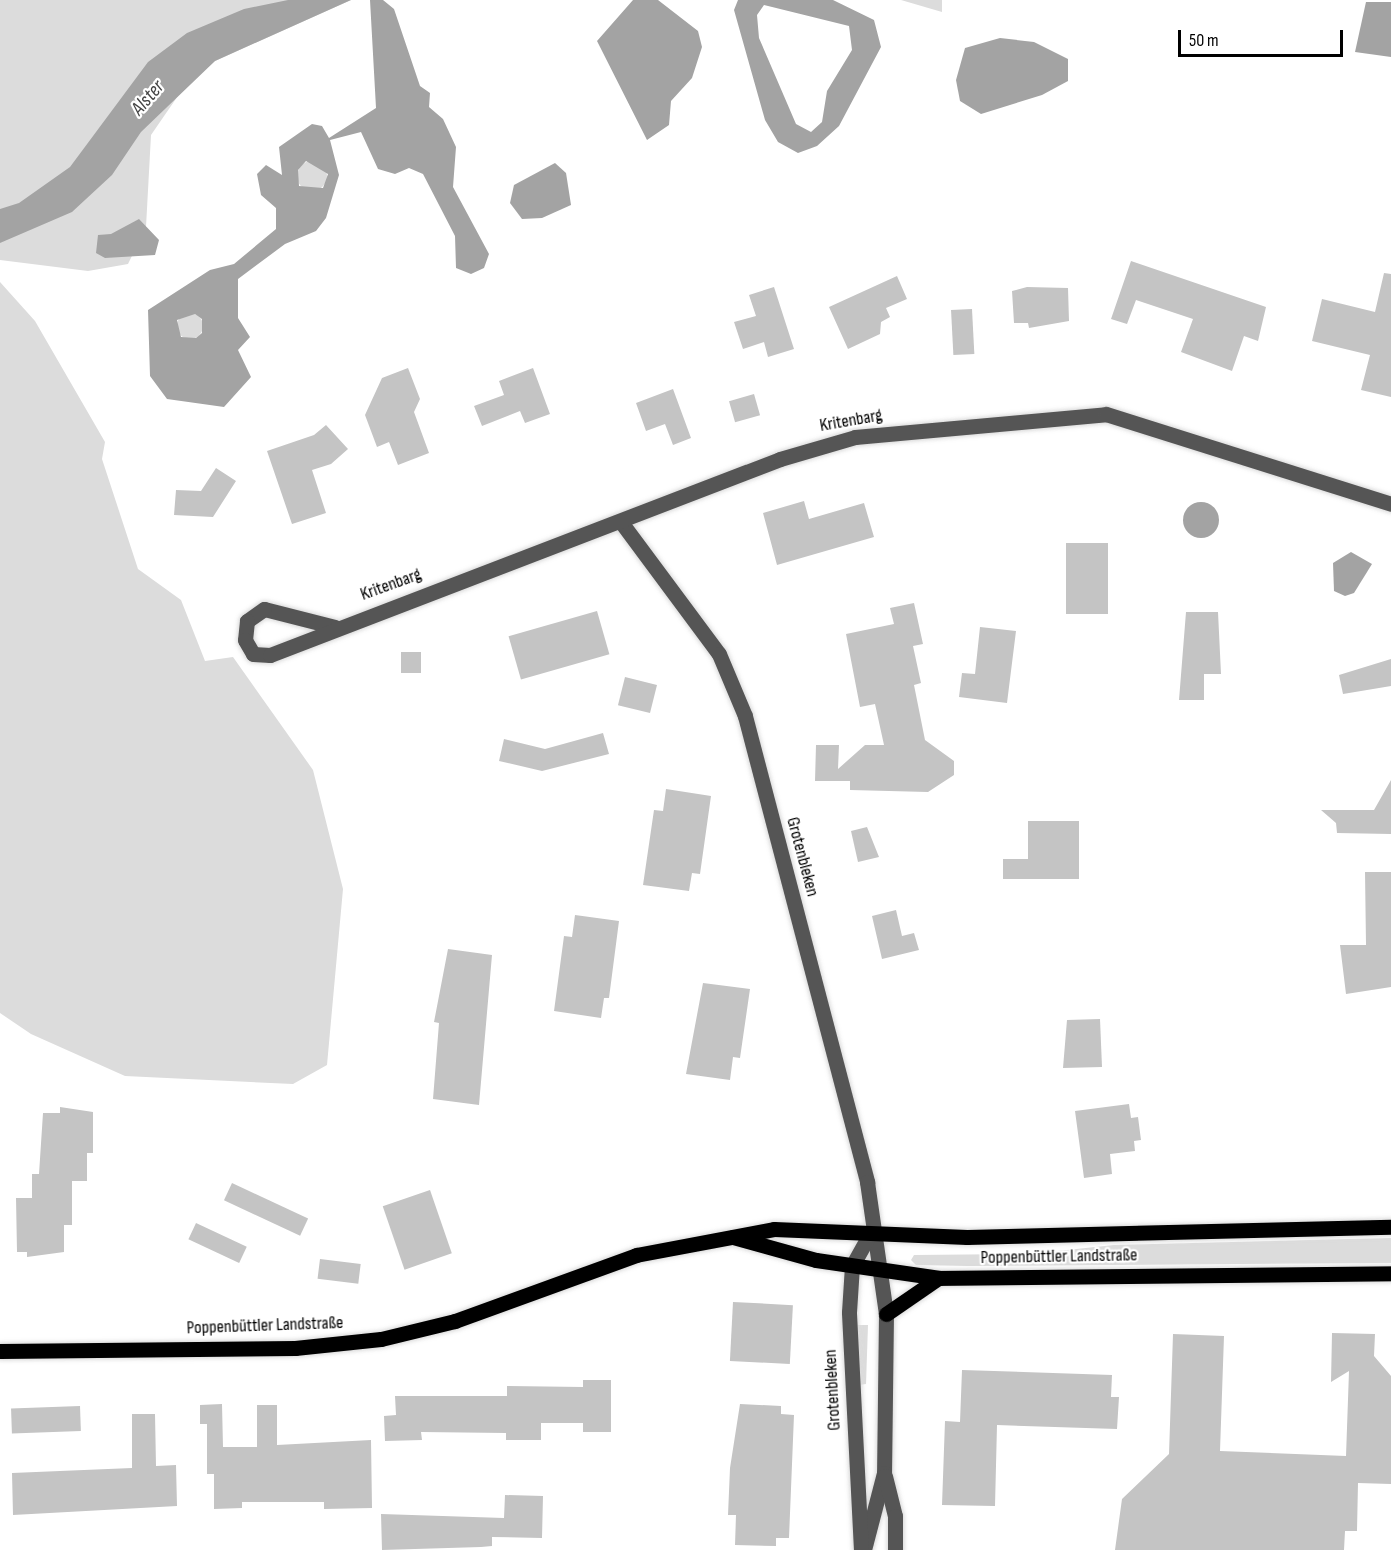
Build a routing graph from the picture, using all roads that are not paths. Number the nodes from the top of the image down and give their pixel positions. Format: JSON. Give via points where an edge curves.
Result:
{"nodes":[{"id":1,"x":1391,"y":504,"type":"edge"},
{"id":2,"x":621,"y":522,"type":"junction"},
{"id":3,"x":335,"y":627,"type":"junction"},
{"id":4,"x":1391,"y":1227,"type":"edge"},
{"id":5,"x":870,"y":1233,"type":"junction"},
{"id":6,"x":732,"y":1237,"type":"junction"},
{"id":7,"x":852,"y":1266,"type":"junction"},
{"id":8,"x":878,"y":1271,"type":"junction"},
{"id":9,"x":1391,"y":1273,"type":"edge"},
{"id":10,"x":940,"y":1278,"type":"junction"},
{"id":11,"x":886,"y":1314,"type":"junction"},
{"id":12,"x":0,"y":1351,"type":"edge"},
{"id":13,"x":884,"y":1473,"type":"junction"},
{"id":14,"x":862,"y":1550,"type":"edge"},
{"id":15,"x":895,"y":1550,"type":"edge"}],
"edges":[{"from":1,"to":2,"type":"street","name":"Kritenbarg","via":[[1135,420],[1083,414],[831,442]]},
{"from":2,"to":3,"type":"street","name":"Kritenbarg"},
{"from":2,"to":5,"type":"street","name":"Grotenbleken","via":[[719,654],[745,716],[867,1182]]},
{"from":3,"to":3,"type":"street","name":"Kritenbarg","via":[[265,657],[249,651],[245,640],[247,621],[264,609]]},
{"from":4,"to":5,"type":"main road","name":"Poppenbüttler Landstraße","via":[[967,1237]]},
{"from":5,"to":6,"type":"main road","name":"Poppenbüttler Landstraße","via":[[774,1228]]},
{"from":5,"to":7,"type":"street","name":"Grotenbleken"},
{"from":5,"to":8,"type":"street","name":"Grotenbleken"},
{"from":6,"to":7,"type":"main road","name":"Poppenbüttler Landstraße"},
{"from":6,"to":12,"type":"main road","name":"Poppenbüttler Landstraße","via":[[636,1255],[455,1321],[381,1339],[295,1348]]},
{"from":7,"to":8,"type":"main road","name":"Poppenbüttler Landstraße"},
{"from":7,"to":14,"type":"street","name":"Grotenbleken","via":[[849,1312]]},
{"from":8,"to":10,"type":"main road","name":"Poppenbüttler Landstraße"},
{"from":8,"to":11,"type":"street","name":"Grotenbleken"},
{"from":9,"to":10,"type":"main road","name":"Poppenbüttler Landstraße"},
{"from":10,"to":11,"type":"main road"},
{"from":11,"to":13,"type":"street","name":"Grotenbleken"},
{"from":13,"to":14,"type":"street","name":"Grotenbleken"},
{"from":13,"to":15,"type":"street","name":"Grotenbleken","via":[[895,1516]]}]}
